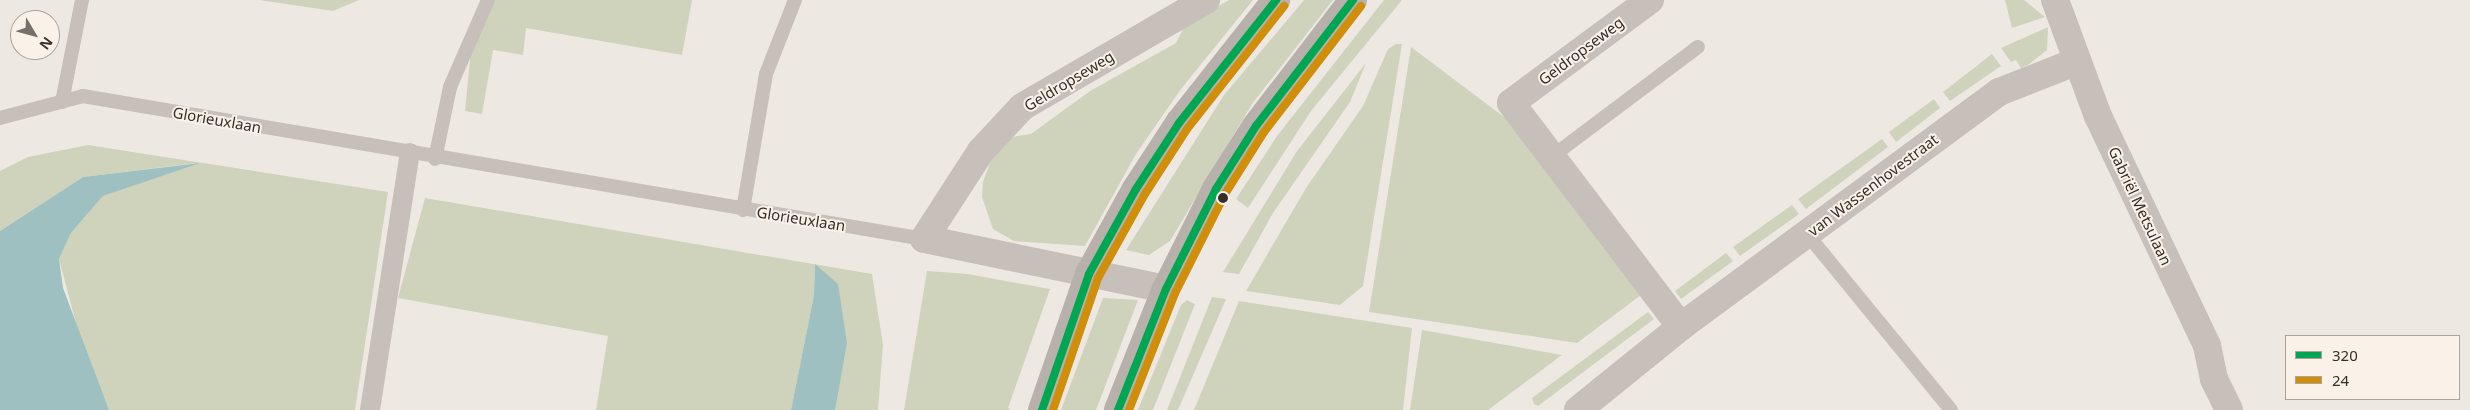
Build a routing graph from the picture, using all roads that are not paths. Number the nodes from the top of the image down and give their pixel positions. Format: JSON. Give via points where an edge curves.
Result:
{"nodes":[{"id":1,"x":82,"y":0,"type":"edge"},
{"id":2,"x":488,"y":0,"type":"edge"},
{"id":3,"x":795,"y":0,"type":"edge"},
{"id":4,"x":1206,"y":0,"type":"edge"},
{"id":5,"x":1276,"y":0,"type":"edge"},
{"id":6,"x":1353,"y":0,"type":"edge"},
{"id":7,"x":1650,"y":0,"type":"edge"},
{"id":8,"x":2055,"y":0,"type":"edge"},
{"id":9,"x":1698,"y":47,"type":"dead end"},
{"id":10,"x":2075,"y":62,"type":"junction"},
{"id":11,"x":62,"y":102,"type":"junction"},
{"id":12,"x":0,"y":118,"type":"edge"},
{"id":13,"x":410,"y":153,"type":"junction"},
{"id":14,"x":1554,"y":155,"type":"junction"},
{"id":15,"x":435,"y":159,"type":"junction"},
{"id":16,"x":743,"y":210,"type":"junction"},
{"id":17,"x":1807,"y":234,"type":"junction"},
{"id":18,"x":924,"y":239,"type":"junction"},
{"id":19,"x":1089,"y":274,"type":"junction"},
{"id":20,"x":1166,"y":289,"type":"junction"},
{"id":21,"x":1681,"y":327,"type":"junction"},
{"id":22,"x":370,"y":410,"type":"edge"},
{"id":23,"x":1042,"y":410,"type":"edge"},
{"id":24,"x":1118,"y":410,"type":"edge"},
{"id":25,"x":1578,"y":410,"type":"edge"},
{"id":26,"x":1951,"y":410,"type":"edge"},
{"id":27,"x":2228,"y":410,"type":"edge"}],
"edges":[{"from":1,"to":11,"type":"lane"},
{"from":2,"to":15,"type":"lane","via":[[456,71]]},
{"from":3,"to":16,"type":"lane","via":[[766,74]]},
{"from":4,"to":18,"type":"street","name":"Geldropseweg","via":[[1022,107],[981,151]]},
{"from":5,"to":19,"type":"main road","via":[[1179,123]]},
{"from":6,"to":20,"type":"main road","via":[[1256,126],[1216,189]]},
{"from":7,"to":14,"type":"street","name":"Geldropseweg","via":[[1511,103]]},
{"from":8,"to":10,"type":"street","name":"Gabriël Metsulaan"},
{"from":9,"to":14,"type":"lane"},
{"from":10,"to":17,"type":"street","name":"van Wassenhovestraat","via":[[1999,92]]},
{"from":10,"to":27,"type":"street","name":"Gabriël Metsulaan","via":[[2143,217],[2207,346],[2214,379]]},
{"from":11,"to":12,"type":"lane","name":"Glorieuxlaan"},
{"from":11,"to":13,"type":"lane","name":"Glorieuxlaan","via":[[82,96]]},
{"from":13,"to":15,"type":"lane","name":"Glorieuxlaan"},
{"from":13,"to":22,"type":"street"},
{"from":14,"to":21,"type":"street"},
{"from":15,"to":16,"type":"lane","name":"Glorieuxlaan"},
{"from":16,"to":18,"type":"lane","name":"Glorieuxlaan"},
{"from":17,"to":21,"type":"street","name":"van Wassenhovestraat"},
{"from":17,"to":26,"type":"lane"},
{"from":18,"to":19,"type":"street","name":"Glorieuxlaan"},
{"from":19,"to":20,"type":"street","name":"Glorieuxlaan"},
{"from":19,"to":23,"type":"main road"},
{"from":20,"to":24,"type":"main road"},
{"from":21,"to":25,"type":"street","name":"van Wassenhovestraat"}]}
